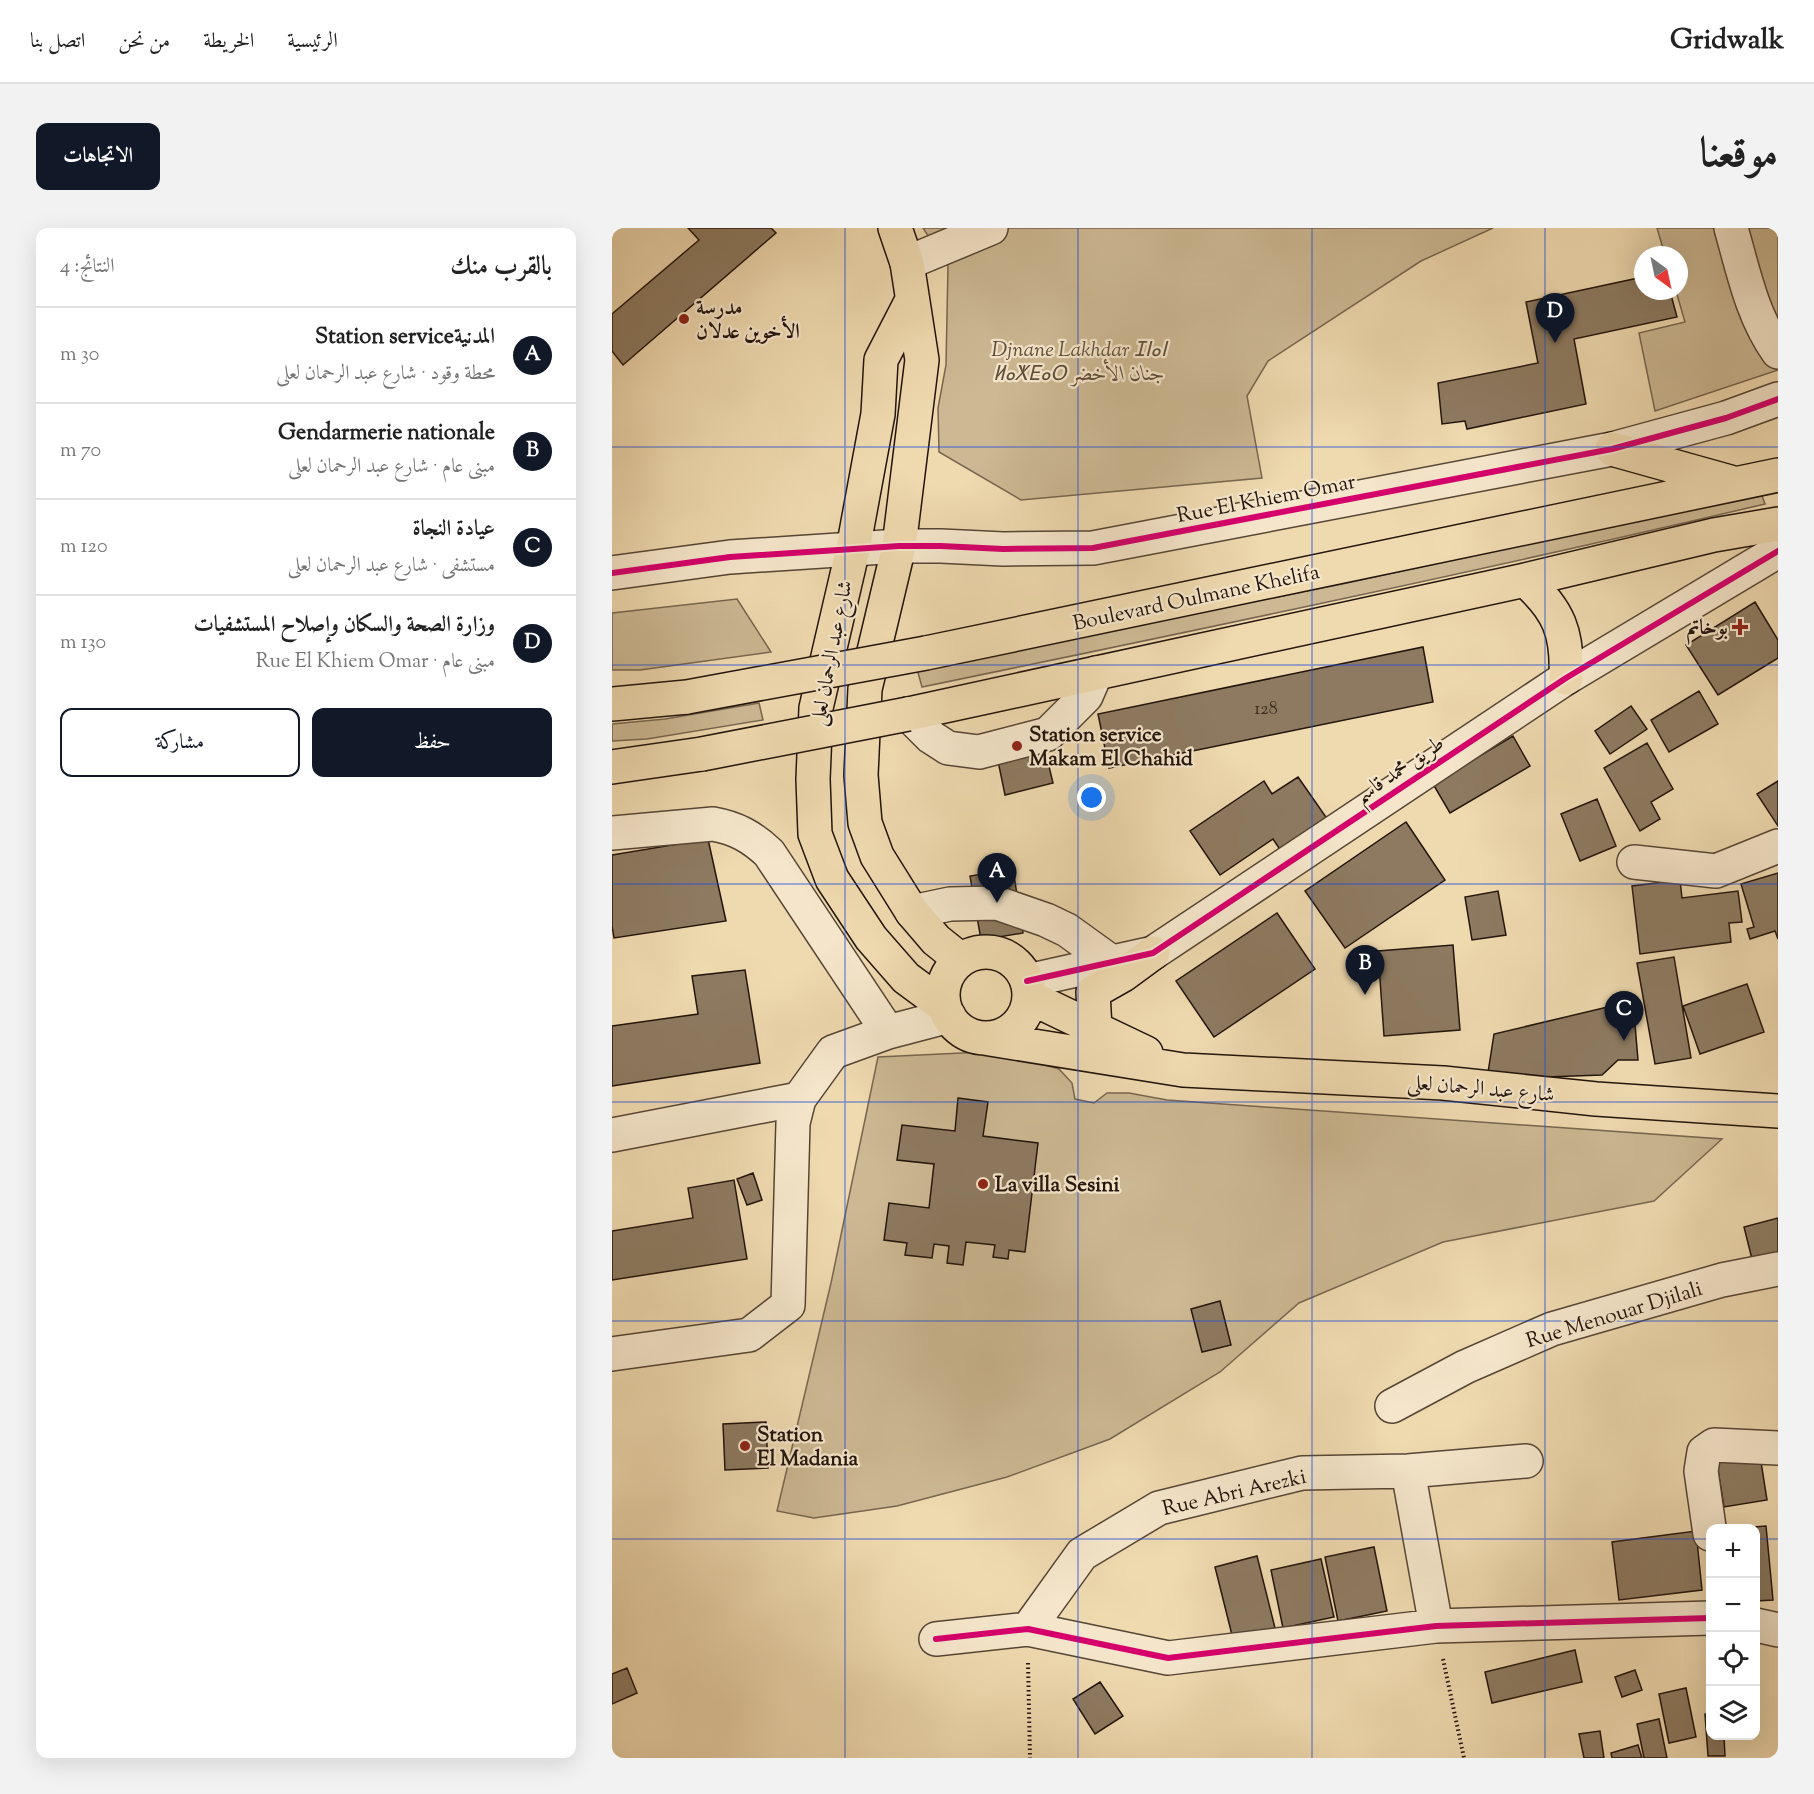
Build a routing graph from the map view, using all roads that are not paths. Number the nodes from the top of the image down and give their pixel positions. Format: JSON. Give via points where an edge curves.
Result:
{"nodes":[{"id":1,"x":895,"y":228,"type":"edge"},
{"id":2,"x":991,"y":228,"type":"edge"},
{"id":3,"x":1731,"y":228,"type":"edge"},
{"id":4,"x":907,"y":263,"type":"junction"},
{"id":5,"x":912,"y":300,"type":"junction"},
{"id":6,"x":1778,"y":352,"type":"edge"},
{"id":7,"x":1778,"y":399,"type":"edge"},
{"id":8,"x":1612,"y":449,"type":"junction"},
{"id":9,"x":1778,"y":475,"type":"edge"},
{"id":10,"x":1735,"y":484,"type":"junction"},
{"id":11,"x":1778,"y":524,"type":"edge"},
{"id":12,"x":899,"y":546,"type":"junction"},
{"id":13,"x":853,"y":549,"type":"junction"},
{"id":14,"x":1778,"y":551,"type":"edge"},
{"id":15,"x":612,"y":573,"type":"edge"},
{"id":16,"x":1526,"y":580,"type":"junction"},
{"id":17,"x":1096,"y":673,"type":"junction"},
{"id":18,"x":1566,"y":678,"type":"junction"},
{"id":19,"x":612,"y":704,"type":"edge"},
{"id":20,"x":908,"y":714,"type":"junction"},
{"id":21,"x":612,"y":767,"type":"edge"},
{"id":22,"x":612,"y":833,"type":"edge"},
{"id":23,"x":1777,"y":849,"type":"edge"},
{"id":24,"x":1634,"y":862,"type":"dead end"},
{"id":25,"x":912,"y":912,"type":"junction"},
{"id":26,"x":1153,"y":953,"type":"junction"},
{"id":27,"x":961,"y":960,"type":"junction"},
{"id":28,"x":1110,"y":962,"type":"junction"},
{"id":29,"x":1028,"y":989,"type":"junction"},
{"id":30,"x":946,"y":1011,"type":"junction"},
{"id":31,"x":1095,"y":1029,"type":"junction"},
{"id":32,"x":888,"y":1032,"type":"junction"},
{"id":33,"x":984,"y":1038,"type":"junction"},
{"id":34,"x":1183,"y":1070,"type":"junction"},
{"id":35,"x":799,"y":1099,"type":"junction"},
{"id":36,"x":1778,"y":1111,"type":"edge"},
{"id":37,"x":612,"y":1136,"type":"edge"},
{"id":38,"x":1778,"y":1269,"type":"edge"},
{"id":39,"x":612,"y":1354,"type":"edge"},
{"id":40,"x":1392,"y":1406,"type":"dead end"},
{"id":41,"x":1778,"y":1448,"type":"edge"},
{"id":42,"x":1526,"y":1461,"type":"dead end"},
{"id":43,"x":1408,"y":1471,"type":"junction"},
{"id":44,"x":1709,"y":1524,"type":"edge"},
{"id":45,"x":1706,"y":1618,"type":"edge"},
{"id":46,"x":1436,"y":1626,"type":"junction"},
{"id":47,"x":1760,"y":1626,"type":"edge"},
{"id":48,"x":1028,"y":1629,"type":"junction"},
{"id":49,"x":1778,"y":1630,"type":"edge"},
{"id":50,"x":936,"y":1639,"type":"dead end"}],
"edges":[{"from":1,"to":4,"type":"main road","name":"شارع عبد الرحمان لعلى"},
{"from":2,"to":4,"type":"street"},
{"from":3,"to":6,"type":"street","via":[[1752,303]]},
{"from":4,"to":5,"type":"main road","name":"شارع عبد الرحمان لعلى"},
{"from":5,"to":12,"type":"main road","name":"شارع عبد الرحمان لعلى","via":[[922,360]]},
{"from":5,"to":13,"type":"main road","name":"شارع عبد الرحمان لعلى","via":[[881,360],[878,414]]},
{"from":7,"to":8,"type":"street","name":"Rue El Khiem Omar","via":[[1726,418]]},
{"from":8,"to":10,"type":"main road"},
{"from":8,"to":12,"type":"street","name":"Rue El Khiem Omar","via":[[1093,548]]},
{"from":9,"to":10,"type":"main road","name":"Boulevard Oulmane Khelifa"},
{"from":10,"to":19,"type":"main road","name":"Boulevard Oulmane Khelifa","bridge":true,"via":[[926,653],[687,697]]},
{"from":11,"to":16,"type":"main road","via":[[1714,535]]},
{"from":12,"to":13,"type":"street","name":"Rue El Khiem Omar"},
{"from":12,"to":25,"type":"main road","name":"شارع عبد الرحمان لعلى","via":[[865,689],[861,775],[865,823],[877,856]]},
{"from":13,"to":15,"type":"street","name":"Rue El Khiem Omar","via":[[750,555]]},
{"from":13,"to":30,"type":"main road","name":"شارع عبد الرحمان لعلى","via":[[816,708],[815,834],[832,879],[871,938],[906,978]]},
{"from":14,"to":18,"type":"street","name":"طريق محمد قاسم"},
{"from":16,"to":17,"type":"main road"},
{"from":16,"to":18,"type":"main road","via":[[1555,613],[1567,656]]},
{"from":17,"to":20,"type":"main road"},
{"from":17,"to":20,"type":"street","via":[[1086,696],[1048,734],[979,752],[948,748]]},
{"from":18,"to":26,"type":"street","name":"طريق محمد قاسم"},
{"from":20,"to":21,"type":"main road","bridge":true,"via":[[702,754]]},
{"from":22,"to":32,"type":"street","via":[[713,824],[751,838],[769,854]]},
{"from":23,"to":24,"type":"street","via":[[1716,872]]},
{"from":25,"to":27,"type":"main road","name":"شارع عبد الرحمان لعلى","via":[[936,940]]},
{"from":25,"to":28,"type":"street","via":[[950,904],[997,903],[1067,930]]},
{"from":26,"to":28,"type":"street","name":"طريق محمد قاسم"},
{"from":26,"to":31,"type":"main road","via":[[1093,992]]},
{"from":27,"to":29,"type":"main road","via":[[986,951],[999,954],[1021,969]]},
{"from":27,"to":30,"type":"main road","via":[[949,973],[944,989]]},
{"from":28,"to":29,"type":"street","name":"طريق محمد قاسم"},
{"from":29,"to":31,"type":"main road","name":"شارع عبد الرحمان لعلى"},
{"from":29,"to":33,"type":"main road","via":[[1025,1013],[1015,1026],[1001,1035]]},
{"from":30,"to":32,"type":"street"},
{"from":30,"to":33,"type":"main road","via":[[958,1027]]},
{"from":31,"to":34,"type":"main road","name":"شارع عبد الرحمان لعلى"},
{"from":32,"to":35,"type":"street","via":[[833,1052]]},
{"from":33,"to":34,"type":"main road","name":"شارع عبد الرحمان لعلى"},
{"from":34,"to":36,"type":"main road","name":"شارع عبد الرحمان لعلى","via":[[1443,1083],[1596,1099]]},
{"from":35,"to":37,"type":"street"},
{"from":35,"to":39,"type":"street","via":[[793,1123],[788,1305],[749,1335]]},
{"from":38,"to":40,"type":"street","name":"Rue Menouar Djilali","via":[[1722,1280],[1552,1329],[1465,1367]]},
{"from":41,"to":44,"type":"street","via":[[1714,1444],[1704,1452],[1701,1471]]},
{"from":42,"to":43,"type":"street","name":"Rue Abri Arezki"},
{"from":43,"to":46,"type":"street"},
{"from":43,"to":48,"type":"street","name":"Rue Abri Arezki","via":[[1302,1473],[1159,1508],[1082,1554]]},
{"from":45,"to":46,"type":"street"},
{"from":46,"to":48,"type":"street","via":[[1168,1658]]},
{"from":47,"to":49,"type":"street"},
{"from":48,"to":50,"type":"street"}]}
